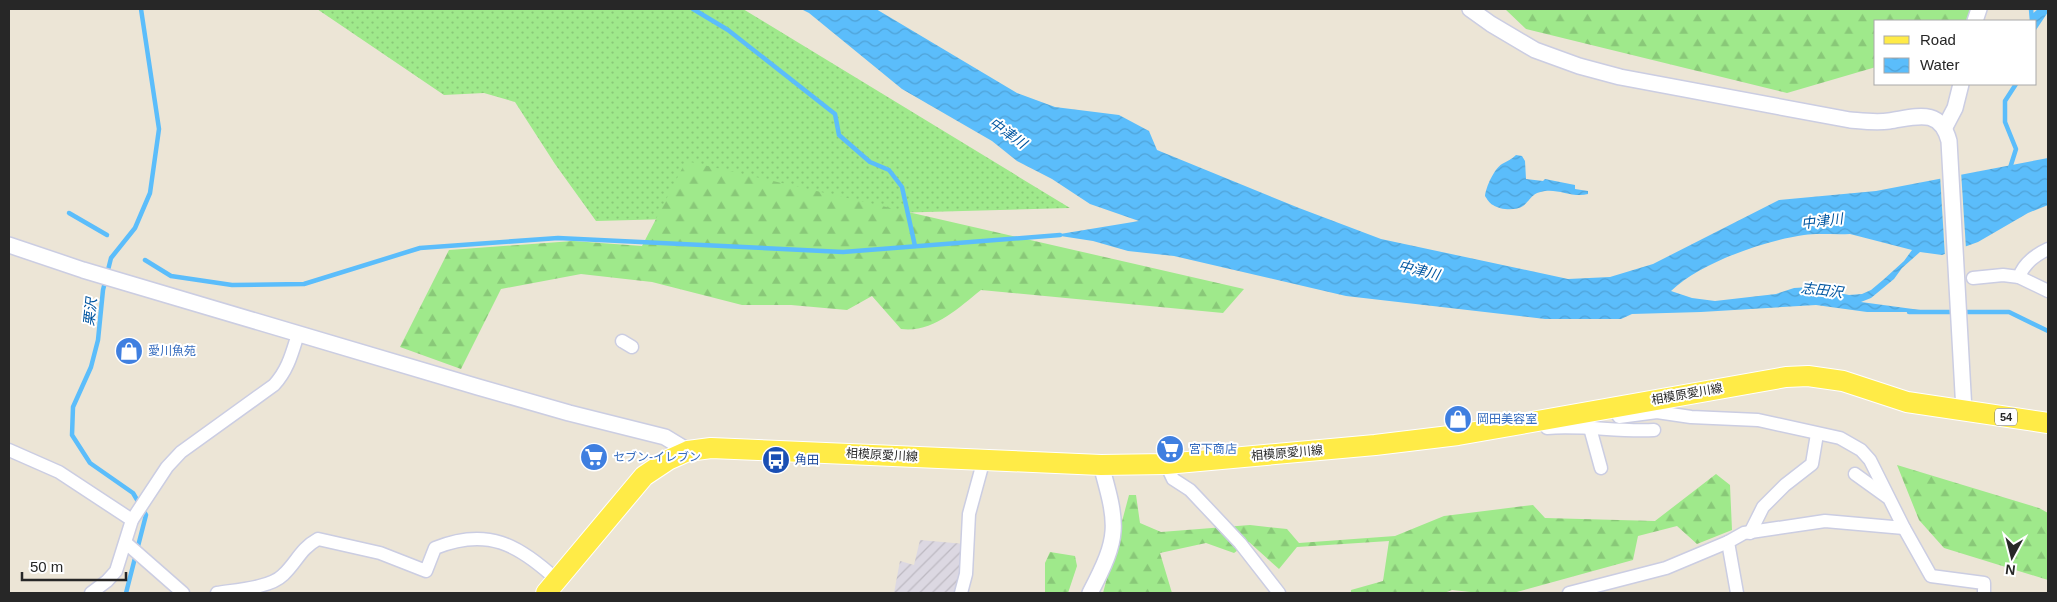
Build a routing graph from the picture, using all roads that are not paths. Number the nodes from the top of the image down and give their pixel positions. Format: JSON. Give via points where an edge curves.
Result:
{"nodes":[{"id":1,"x":1470,"y":9,"type":"edge"},
{"id":2,"x":1961,"y":85,"type":"edge"},
{"id":3,"x":1947,"y":134,"type":"junction"},
{"id":4,"x":9,"y":245,"type":"edge"},
{"id":5,"x":2048,"y":249,"type":"edge"},
{"id":6,"x":2019,"y":277,"type":"junction"},
{"id":7,"x":1974,"y":278,"type":"dead end"},
{"id":8,"x":2048,"y":291,"type":"edge"},
{"id":9,"x":298,"y":334,"type":"junction"},
{"id":10,"x":1964,"y":401,"type":"junction"},
{"id":11,"x":1613,"y":407,"type":"junction"},
{"id":12,"x":1536,"y":420,"type":"junction"},
{"id":13,"x":2048,"y":423,"type":"edge"},
{"id":14,"x":1590,"y":428,"type":"junction"},
{"id":15,"x":1654,"y":430,"type":"dead end"},
{"id":16,"x":1817,"y":434,"type":"junction"},
{"id":17,"x":9,"y":450,"type":"edge"},
{"id":18,"x":688,"y":451,"type":"junction"},
{"id":19,"x":984,"y":459,"type":"junction"},
{"id":20,"x":1166,"y":464,"type":"junction"},
{"id":21,"x":1101,"y":465,"type":"junction"},
{"id":22,"x":1601,"y":468,"type":"dead end"},
{"id":23,"x":1854,"y":474,"type":"dead end"},
{"id":24,"x":1889,"y":498,"type":"junction"},
{"id":25,"x":134,"y":517,"type":"junction"},
{"id":26,"x":1904,"y":528,"type":"junction"},
{"id":27,"x":1750,"y":533,"type":"junction"},
{"id":28,"x":1728,"y":542,"type":"junction"},
{"id":29,"x":128,"y":544,"type":"junction"},
{"id":30,"x":551,"y":586,"type":"edge"},
{"id":31,"x":91,"y":593,"type":"edge"},
{"id":32,"x":183,"y":593,"type":"edge"},
{"id":33,"x":217,"y":593,"type":"edge"},
{"id":34,"x":962,"y":593,"type":"edge"},
{"id":35,"x":1090,"y":593,"type":"edge"},
{"id":36,"x":1278,"y":593,"type":"edge"},
{"id":37,"x":1569,"y":593,"type":"edge"},
{"id":38,"x":1737,"y":593,"type":"edge"},
{"id":39,"x":1984,"y":593,"type":"edge"}],
"edges":[{"from":1,"to":3,"type":"street","via":[[1535,50],[1620,77],[1850,120],[1888,121],[1920,116],[1940,122]]},
{"from":2,"to":3,"type":"street"},
{"from":3,"to":10,"type":"street"},
{"from":4,"to":9,"type":"street"},
{"from":5,"to":6,"type":"street","via":[[2022,267]]},
{"from":6,"to":7,"type":"street"},
{"from":6,"to":8,"type":"street"},
{"from":9,"to":18,"type":"street","via":[[560,411],[665,437]]},
{"from":9,"to":25,"type":"street","via":[[283,376],[181,452],[167,467]]},
{"from":10,"to":11,"type":"main road","name":"相模原愛川線","number":"54","via":[[1907,402],[1843,381],[1808,376]]},
{"from":10,"to":13,"type":"main road","name":"相模原愛川線","number":"54"},
{"from":11,"to":12,"type":"main road","name":"相模原愛川線","number":"54"},
{"from":11,"to":16,"type":"street","via":[[1619,417],[1657,412],[1758,420]]},
{"from":12,"to":14,"type":"street","via":[[1541,429],[1564,426]]},
{"from":12,"to":20,"type":"main road","name":"相模原愛川線","number":"54","via":[[1375,446]]},
{"from":14,"to":15,"type":"street","via":[[1628,432]]},
{"from":14,"to":22,"type":"street"},
{"from":16,"to":24,"type":"street","via":[[1840,438],[1861,450],[1875,468]]},
{"from":16,"to":27,"type":"street","via":[[1812,464],[1762,507]]},
{"from":17,"to":25,"type":"street","via":[[59,472]]},
{"from":18,"to":19,"type":"main road","name":"相模原愛川線","number":"54","via":[[735,448]]},
{"from":18,"to":30,"type":"main road","name":"相模原愛川線","number":"54","via":[[644,476]]},
{"from":19,"to":21,"type":"main road","name":"相模原愛川線","number":"54"},
{"from":19,"to":34,"type":"street","via":[[969,514]]},
{"from":20,"to":21,"type":"main road","name":"相模原愛川線","number":"54"},
{"from":20,"to":36,"type":"street","via":[[1173,479],[1190,490],[1240,544]]},
{"from":21,"to":35,"type":"street","via":[[1113,508],[1114,531],[1106,562]]},
{"from":23,"to":24,"type":"street"},
{"from":24,"to":26,"type":"street"},
{"from":25,"to":29,"type":"street"},
{"from":26,"to":27,"type":"street","via":[[1825,521]]},
{"from":26,"to":39,"type":"street","via":[[1931,576],[1984,583]]},
{"from":27,"to":28,"type":"street"},
{"from":28,"to":37,"type":"street","via":[[1666,568]]},
{"from":28,"to":38,"type":"street"},
{"from":29,"to":31,"type":"street","via":[[116,571]]},
{"from":29,"to":32,"type":"street"},
{"from":30,"to":33,"type":"street","via":[[525,554],[506,543],[489,539],[450,542],[436,548],[426,571],[380,553],[318,539],[306,545],[283,576],[268,583]]}]}
